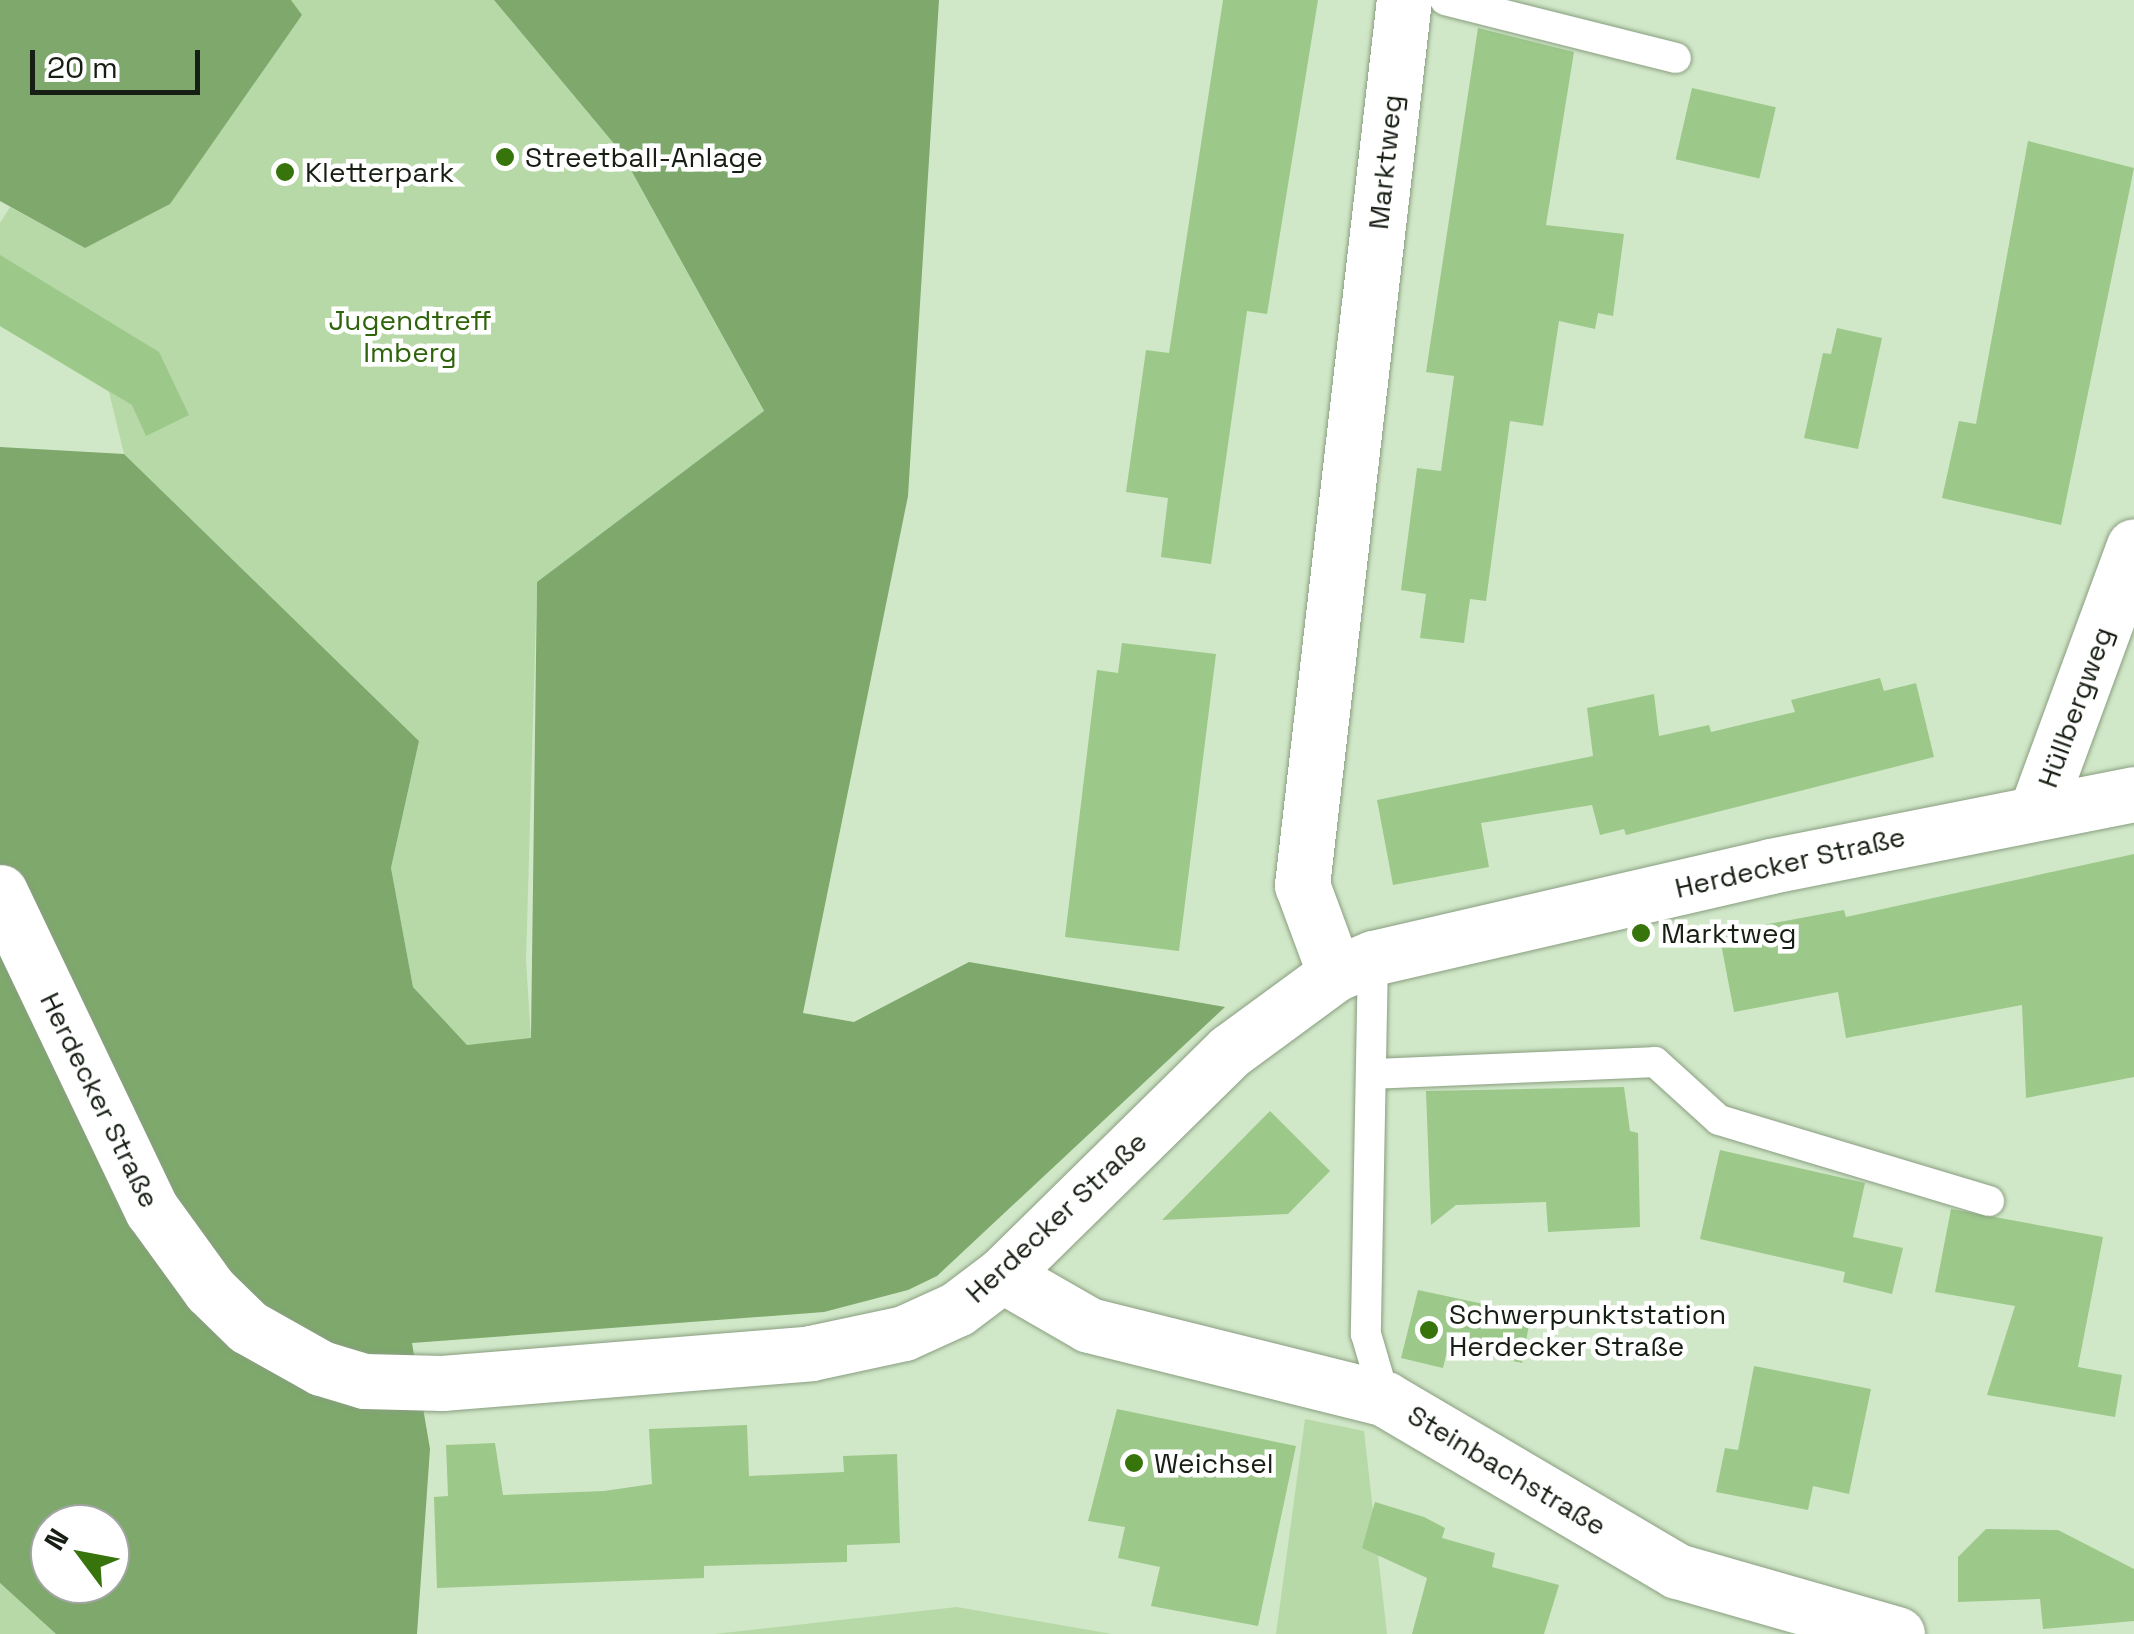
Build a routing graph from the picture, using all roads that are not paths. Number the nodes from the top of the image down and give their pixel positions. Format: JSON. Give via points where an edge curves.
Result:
{"nodes":[{"id":1,"x":1404,"y":0,"type":"edge"},
{"id":2,"x":1445,"y":0,"type":"edge"},
{"id":3,"x":1676,"y":58,"type":"dead end"},
{"id":4,"x":2134,"y":546,"type":"edge"},
{"id":5,"x":2134,"y":794,"type":"edge"},
{"id":6,"x":2036,"y":812,"type":"junction"},
{"id":7,"x":0,"y":892,"type":"edge"},
{"id":8,"x":1354,"y":966,"type":"junction"},
{"id":9,"x":1372,"y":1074,"type":"junction"},
{"id":10,"x":1989,"y":1201,"type":"dead end"},
{"id":11,"x":1002,"y":1275,"type":"junction"},
{"id":12,"x":1385,"y":1399,"type":"junction"},
{"id":13,"x":1897,"y":1634,"type":"edge"}],
"edges":[{"from":1,"to":8,"type":"street","name":"Marktweg","via":[[1302,885]]},
{"from":2,"to":3,"type":"lane"},
{"from":4,"to":6,"type":"street","name":"Hüllbergweg"},
{"from":5,"to":6,"type":"street","name":"Herdecker Straße"},
{"from":6,"to":8,"type":"street","name":"Herdecker Straße"},
{"from":7,"to":11,"type":"street","name":"Herdecker Straße","via":[[152,1210],[248,1328],[320,1368],[364,1381],[442,1384],[811,1354],[933,1324]]},
{"from":8,"to":9,"type":"lane"},
{"from":8,"to":11,"type":"street","name":"Herdecker Straße","via":[[1230,1051]]},
{"from":9,"to":10,"type":"lane","via":[[1635,1052],[1718,1120]]},
{"from":9,"to":12,"type":"lane","via":[[1366,1334]]},
{"from":11,"to":12,"type":"street","name":"Steinbachstraße","via":[[1089,1326]]},
{"from":12,"to":13,"type":"street","name":"Steinbachstraße","via":[[1677,1570]]}]}
